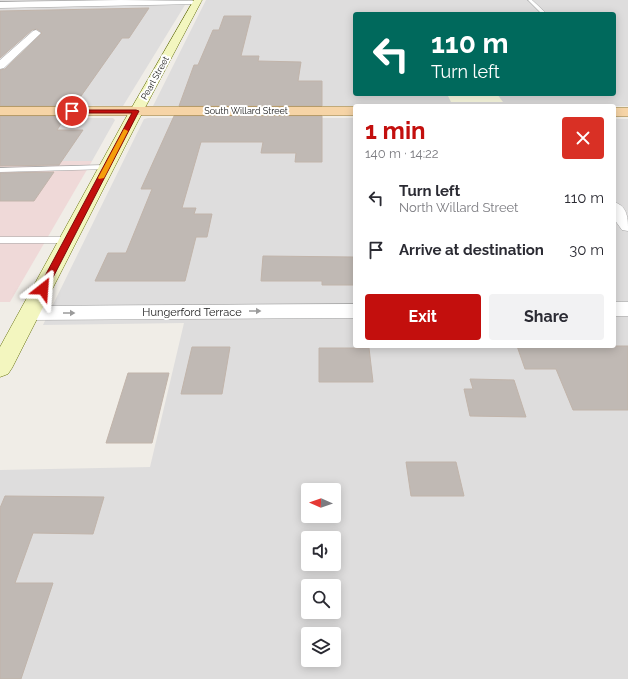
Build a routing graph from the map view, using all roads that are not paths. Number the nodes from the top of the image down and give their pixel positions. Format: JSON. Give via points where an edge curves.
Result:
{"nodes":[{"id":1,"x":530,"y":0,"type":"edge"},
{"id":2,"x":198,"y":1,"type":"edge"},
{"id":3,"x":0,"y":5,"type":"edge"},
{"id":4,"x":543,"y":12,"type":"edge"},
{"id":5,"x":36,"y":33,"type":"dead end"},
{"id":6,"x":0,"y":66,"type":"edge"},
{"id":7,"x":0,"y":111,"type":"edge"},
{"id":8,"x":136,"y":111,"type":"junction"},
{"id":9,"x":353,"y":111,"type":"edge"},
{"id":10,"x":616,"y":112,"type":"edge"},
{"id":11,"x":628,"y":112,"type":"edge"},
{"id":12,"x":106,"y":167,"type":"junction"},
{"id":13,"x":0,"y":170,"type":"edge"},
{"id":14,"x":616,"y":210,"type":"edge"},
{"id":15,"x":628,"y":226,"type":"edge"},
{"id":16,"x":0,"y":240,"type":"edge"},
{"id":17,"x":68,"y":240,"type":"junction"},
{"id":18,"x":628,"y":308,"type":"edge"},
{"id":19,"x":616,"y":309,"type":"edge"},
{"id":20,"x":353,"y":311,"type":"edge"},
{"id":21,"x":30,"y":313,"type":"junction"},
{"id":22,"x":0,"y":368,"type":"edge"}],
"edges":[{"from":1,"to":4,"type":"lane"},
{"from":2,"to":3,"type":"street"},
{"from":2,"to":8,"type":"main road","name":"Pearl Street"},
{"from":5,"to":6,"type":"street"},
{"from":7,"to":8,"type":"main road","name":"South Willard Street"},
{"from":8,"to":9,"type":"main road","name":"South Willard Street"},
{"from":8,"to":12,"type":"main road","name":"Pearl Street"},
{"from":10,"to":11,"type":"main road"},
{"from":12,"to":13,"type":"lane"},
{"from":12,"to":17,"type":"main road","name":"Pearl Street"},
{"from":14,"to":15,"type":"street"},
{"from":16,"to":17,"type":"lane"},
{"from":17,"to":21,"type":"main road","name":"Pearl Street"},
{"from":18,"to":19,"type":"street"},
{"from":21,"to":20,"type":"street","name":"Hungerford Terrace","one_way":true},
{"from":21,"to":22,"type":"main road","name":"Pearl Street"}]}
